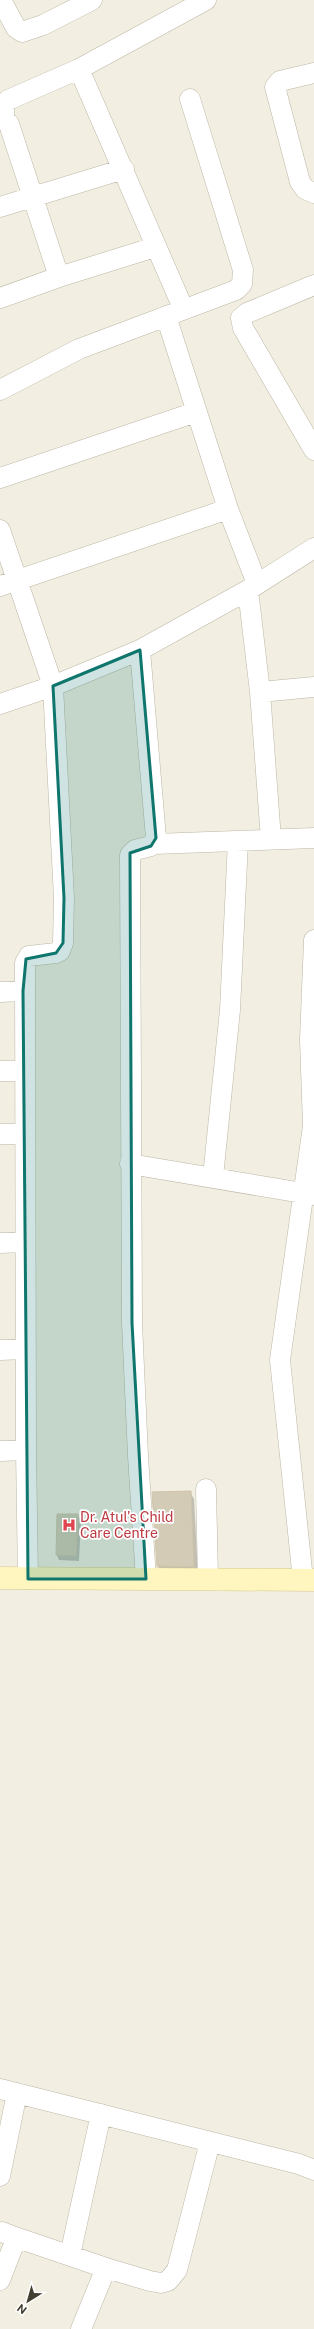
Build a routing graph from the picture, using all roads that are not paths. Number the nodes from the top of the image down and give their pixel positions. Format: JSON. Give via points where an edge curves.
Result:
{"nodes":[{"id":1,"x":1,"y":0,"type":"edge"},
{"id":2,"x":92,"y":0,"type":"edge"},
{"id":3,"x":206,"y":0,"type":"edge"},
{"id":4,"x":79,"y":69,"type":"junction"},
{"id":5,"x":314,"y":73,"type":"edge"},
{"id":6,"x":190,"y":99,"type":"dead end"},
{"id":7,"x":2,"y":118,"type":"edge"},
{"id":8,"x":124,"y":169,"type":"junction"},
{"id":9,"x":314,"y":193,"type":"edge"},
{"id":10,"x":32,"y":197,"type":"junction"},
{"id":11,"x":0,"y":207,"type":"edge"},
{"id":12,"x":155,"y":247,"type":"junction"},
{"id":13,"x":59,"y":277,"type":"junction"},
{"id":14,"x":314,"y":285,"type":"edge"},
{"id":15,"x":0,"y":298,"type":"edge"},
{"id":16,"x":175,"y":312,"type":"junction"},
{"id":17,"x":0,"y":390,"type":"edge"},
{"id":18,"x":196,"y":412,"type":"junction"},
{"id":19,"x":314,"y":450,"type":"edge"},
{"id":20,"x":0,"y":478,"type":"edge"},
{"id":21,"x":228,"y":509,"type":"junction"},
{"id":22,"x":0,"y":530,"type":"edge"},
{"id":23,"x":314,"y":548,"type":"edge"},
{"id":24,"x":8,"y":583,"type":"edge"},
{"id":25,"x":253,"y":587,"type":"junction"},
{"id":26,"x":140,"y":650,"type":"junction"},
{"id":27,"x":53,"y":686,"type":"junction"},
{"id":28,"x":314,"y":687,"type":"edge"},
{"id":29,"x":260,"y":692,"type":"junction"},
{"id":30,"x":0,"y":704,"type":"edge"},
{"id":31,"x":314,"y":838,"type":"edge"},
{"id":32,"x":271,"y":839,"type":"junction"},
{"id":33,"x":238,"y":841,"type":"junction"},
{"id":34,"x":154,"y":844,"type":"junction"},
{"id":35,"x":314,"y":940,"type":"edge"},
{"id":36,"x":23,"y":991,"type":"junction"},
{"id":37,"x":0,"y":992,"type":"edge"},
{"id":38,"x":0,"y":1071,"type":"edge"},
{"id":39,"x":25,"y":1071,"type":"junction"},
{"id":40,"x":0,"y":1134,"type":"edge"},
{"id":41,"x":24,"y":1134,"type":"junction"},
{"id":42,"x":130,"y":1164,"type":"junction"},
{"id":43,"x":213,"y":1177,"type":"junction"},
{"id":44,"x":308,"y":1194,"type":"edge"},
{"id":45,"x":0,"y":1242,"type":"edge"},
{"id":46,"x":25,"y":1242,"type":"junction"},
{"id":47,"x":26,"y":1349,"type":"junction"},
{"id":48,"x":0,"y":1350,"type":"edge"},
{"id":49,"x":26,"y":1450,"type":"junction"},
{"id":50,"x":0,"y":1452,"type":"edge"},
{"id":51,"x":206,"y":1489,"type":"dead end"},
{"id":52,"x":0,"y":1578,"type":"edge"},
{"id":53,"x":28,"y":1579,"type":"junction"},
{"id":54,"x":146,"y":1579,"type":"junction"},
{"id":55,"x":208,"y":1579,"type":"junction"},
{"id":56,"x":308,"y":1580,"type":"edge"},
{"id":57,"x":8,"y":2091,"type":"edge"},
{"id":58,"x":101,"y":2114,"type":"junction"},
{"id":59,"x":210,"y":2142,"type":"junction"},
{"id":60,"x":314,"y":2170,"type":"edge"},
{"id":61,"x":0,"y":2176,"type":"edge"},
{"id":62,"x":6,"y":2233,"type":"edge"},
{"id":63,"x":70,"y":2255,"type":"junction"},
{"id":64,"x":106,"y":2268,"type":"junction"},
{"id":65,"x":0,"y":2280,"type":"edge"},
{"id":66,"x":81,"y":2329,"type":"edge"}],
"edges":[{"from":1,"to":2,"type":"street","via":[[16,28],[22,32]]},
{"from":3,"to":4,"type":"street"},
{"from":4,"to":7,"type":"street","via":[[8,100]]},
{"from":4,"to":8,"type":"street"},
{"from":5,"to":9,"type":"street","via":[[280,81],[275,87],[300,182]]},
{"from":6,"to":16,"type":"street","via":[[244,280],[236,290]]},
{"from":7,"to":10,"type":"street","via":[[9,124]]},
{"from":8,"to":10,"type":"street"},
{"from":8,"to":12,"type":"street"},
{"from":10,"to":11,"type":"street"},
{"from":10,"to":13,"type":"street"},
{"from":12,"to":13,"type":"street"},
{"from":12,"to":16,"type":"street"},
{"from":13,"to":15,"type":"street"},
{"from":14,"to":19,"type":"street","via":[[247,313],[241,318],[243,328]]},
{"from":16,"to":17,"type":"street","via":[[79,349]]},
{"from":16,"to":18,"type":"street"},
{"from":18,"to":20,"type":"street"},
{"from":18,"to":21,"type":"street"},
{"from":21,"to":24,"type":"street"},
{"from":21,"to":25,"type":"street"},
{"from":22,"to":24,"type":"street"},
{"from":23,"to":25,"type":"street"},
{"from":24,"to":27,"type":"street"},
{"from":25,"to":26,"type":"street"},
{"from":25,"to":29,"type":"street"},
{"from":26,"to":27,"type":"street"},
{"from":26,"to":34,"type":"street","via":[[156,838]]},
{"from":27,"to":30,"type":"street"},
{"from":27,"to":36,"type":"street","via":[[64,898],[63,943],[56,954],[34,955],[26,959]]},
{"from":28,"to":29,"type":"street"},
{"from":29,"to":32,"type":"street"},
{"from":31,"to":32,"type":"street"},
{"from":32,"to":33,"type":"street"},
{"from":33,"to":34,"type":"street"},
{"from":33,"to":43,"type":"street","via":[[230,1010]]},
{"from":34,"to":42,"type":"street","via":[[135,850],[130,855]]},
{"from":35,"to":44,"type":"street","via":[[310,1040],[313,1126]]},
{"from":36,"to":37,"type":"street"},
{"from":36,"to":39,"type":"street"},
{"from":38,"to":39,"type":"street"},
{"from":39,"to":41,"type":"street"},
{"from":40,"to":41,"type":"street"},
{"from":41,"to":46,"type":"street"},
{"from":42,"to":43,"type":"street"},
{"from":42,"to":54,"type":"street","via":[[135,1403]]},
{"from":43,"to":44,"type":"street"},
{"from":44,"to":56,"type":"street","via":[[280,1360]]},
{"from":45,"to":46,"type":"street"},
{"from":46,"to":47,"type":"street"},
{"from":47,"to":48,"type":"street"},
{"from":47,"to":49,"type":"street"},
{"from":49,"to":50,"type":"street"},
{"from":49,"to":53,"type":"street"},
{"from":51,"to":55,"type":"street"},
{"from":52,"to":53,"type":"street"},
{"from":53,"to":54,"type":"street"},
{"from":54,"to":55,"type":"street"},
{"from":55,"to":56,"type":"street"},
{"from":57,"to":58,"type":"street"},
{"from":57,"to":61,"type":"street"},
{"from":58,"to":59,"type":"street"},
{"from":58,"to":63,"type":"street"},
{"from":59,"to":60,"type":"street"},
{"from":59,"to":64,"type":"street","via":[[177,2270],[173,2276],[161,2283]]},
{"from":62,"to":63,"type":"street"},
{"from":62,"to":65,"type":"street","via":[[14,2244]]},
{"from":63,"to":64,"type":"street"},
{"from":64,"to":66,"type":"street"}]}
